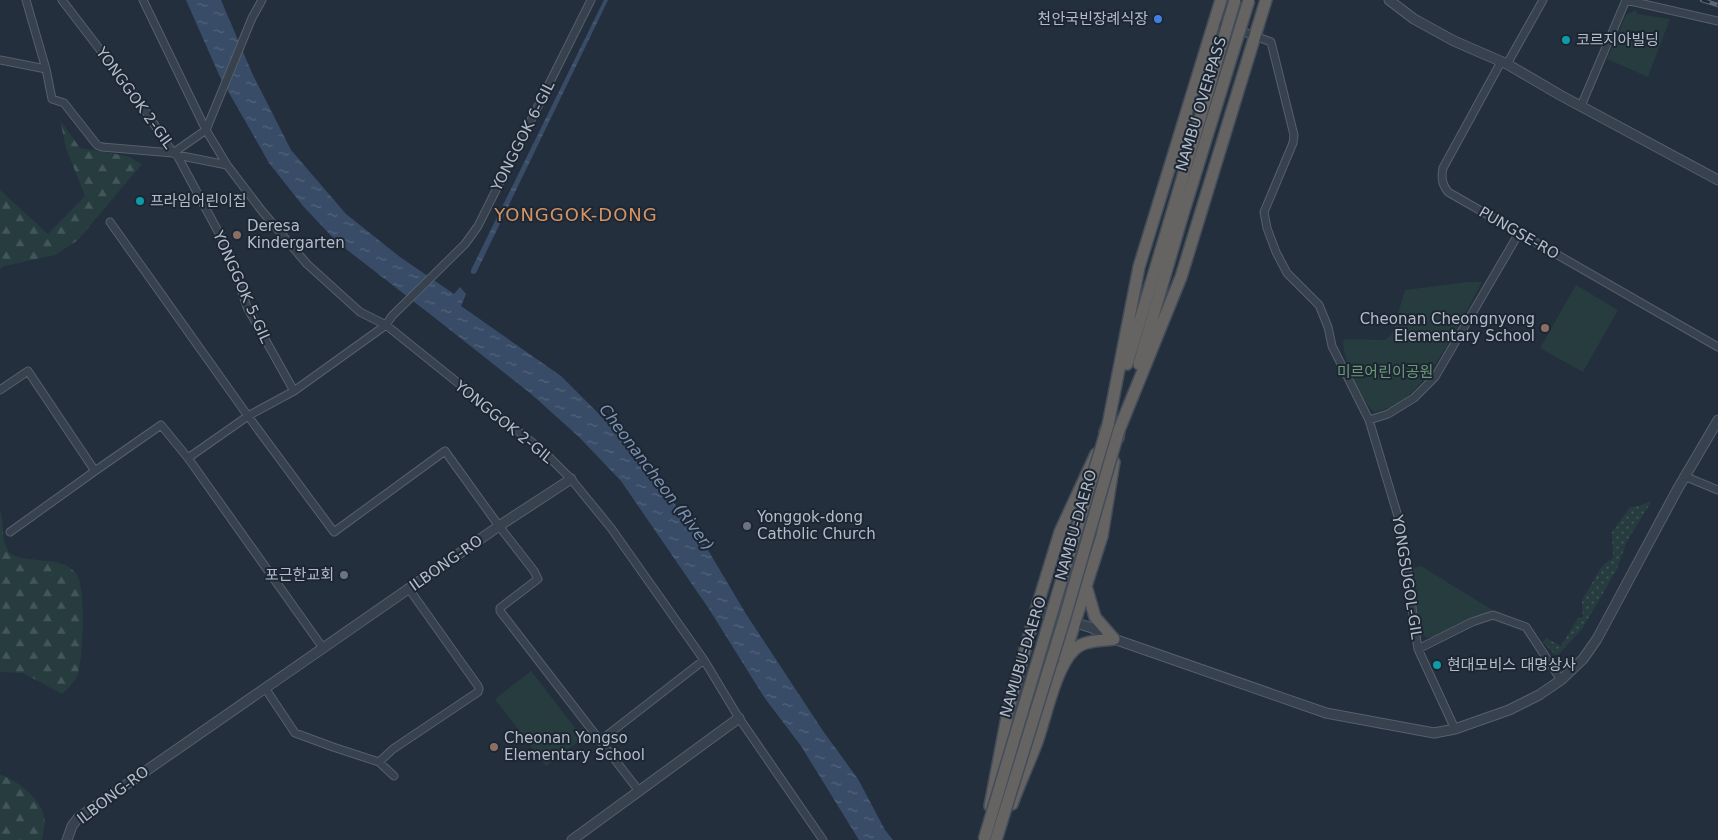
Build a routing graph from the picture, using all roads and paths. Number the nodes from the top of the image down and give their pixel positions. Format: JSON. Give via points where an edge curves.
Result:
{"nodes":[{"id":1,"x":26,"y":0,"type":"edge"},
{"id":2,"x":62,"y":0,"type":"edge"},
{"id":3,"x":143,"y":0,"type":"edge"},
{"id":4,"x":262,"y":0,"type":"edge"},
{"id":5,"x":592,"y":0,"type":"edge"},
{"id":6,"x":1221,"y":0,"type":"edge"},
{"id":7,"x":1236,"y":0,"type":"edge"},
{"id":8,"x":1249,"y":0,"type":"edge"},
{"id":9,"x":1266,"y":0,"type":"edge"},
{"id":10,"x":1389,"y":0,"type":"edge"},
{"id":11,"x":1544,"y":0,"type":"edge"},
{"id":12,"x":1625,"y":0,"type":"edge"},
{"id":13,"x":1214,"y":21,"type":"junction"},
{"id":14,"x":1718,"y":21,"type":"edge"},
{"id":15,"x":1256,"y":36,"type":"junction"},
{"id":16,"x":0,"y":60,"type":"edge"},
{"id":17,"x":1504,"y":63,"type":"junction"},
{"id":18,"x":46,"y":68,"type":"junction"},
{"id":19,"x":1581,"y":106,"type":"junction"},
{"id":20,"x":206,"y":130,"type":"junction"},
{"id":21,"x":175,"y":154,"type":"junction"},
{"id":22,"x":227,"y":166,"type":"junction"},
{"id":23,"x":1718,"y":180,"type":"edge"},
{"id":24,"x":1177,"y":215,"type":"junction"},
{"id":25,"x":110,"y":222,"type":"dead end"},
{"id":26,"x":1519,"y":233,"type":"junction"},
{"id":27,"x":386,"y":325,"type":"junction"},
{"id":28,"x":1718,"y":347,"type":"edge"},
{"id":29,"x":0,"y":390,"type":"edge"},
{"id":30,"x":294,"y":391,"type":"junction"},
{"id":31,"x":248,"y":416,"type":"junction"},
{"id":32,"x":1368,"y":420,"type":"junction"},
{"id":33,"x":1718,"y":420,"type":"edge"},
{"id":34,"x":1114,"y":428,"type":"junction"},
{"id":35,"x":188,"y":458,"type":"junction"},
{"id":36,"x":95,"y":471,"type":"junction"},
{"id":37,"x":1684,"y":476,"type":"junction"},
{"id":38,"x":571,"y":479,"type":"junction"},
{"id":39,"x":1718,"y":490,"type":"edge"},
{"id":40,"x":499,"y":526,"type":"junction"},
{"id":41,"x":10,"y":532,"type":"dead end"},
{"id":42,"x":1086,"y":586,"type":"junction"},
{"id":43,"x":409,"y":589,"type":"junction"},
{"id":44,"x":1036,"y":610,"type":"junction"},
{"id":45,"x":1076,"y":623,"type":"junction"},
{"id":46,"x":1114,"y":639,"type":"junction"},
{"id":47,"x":323,"y":648,"type":"junction"},
{"id":48,"x":1418,"y":649,"type":"junction"},
{"id":49,"x":704,"y":660,"type":"junction"},
{"id":50,"x":1561,"y":680,"type":"junction"},
{"id":51,"x":1056,"y":682,"type":"junction"},
{"id":52,"x":265,"y":688,"type":"junction"},
{"id":53,"x":739,"y":718,"type":"junction"},
{"id":54,"x":1455,"y":729,"type":"junction"},
{"id":55,"x":600,"y":740,"type":"junction"},
{"id":56,"x":380,"y":762,"type":"junction"},
{"id":57,"x":394,"y":776,"type":"dead end"},
{"id":58,"x":639,"y":791,"type":"junction"},
{"id":59,"x":66,"y":840,"type":"edge"},
{"id":60,"x":572,"y":840,"type":"edge"},
{"id":61,"x":823,"y":840,"type":"edge"},
{"id":62,"x":984,"y":840,"type":"edge"},
{"id":63,"x":997,"y":840,"type":"edge"}],
"edges":[{"from":1,"to":18,"type":"street"},
{"from":2,"to":21,"type":"street","name":"YONGGOK 2-GIL"},
{"from":3,"to":20,"type":"street","name":"YONGGOK 2-GIL"},
{"from":4,"to":20,"type":"street","via":[[247,28]]},
{"from":5,"to":27,"type":"street","name":"YONGGOK 6-GIL","via":[[478,226],[465,244]]},
{"from":6,"to":13,"type":"highway"},
{"from":7,"to":24,"type":"highway","name":"NAMBU OVERPASS","bridge":true},
{"from":8,"to":24,"type":"highway","name":"NAMBU OVERPASS","bridge":true},
{"from":9,"to":15,"type":"highway"},
{"from":10,"to":17,"type":"street","via":[[1414,19],[1454,41]]},
{"from":11,"to":17,"type":"street","name":"PUNGSE-RO"},
{"from":12,"to":14,"type":"street"},
{"from":12,"to":19,"type":"street"},
{"from":13,"to":15,"type":"street","name":"YONGSUGOL-GIL"},
{"from":13,"to":34,"type":"highway","via":[[1139,267]]},
{"from":15,"to":32,"type":"street","name":"YONGSUGOL-GIL","via":[[1271,42],[1294,135],[1264,212],[1267,228],[1286,273],[1319,305],[1332,346]]},
{"from":15,"to":34,"type":"highway","via":[[1181,277]]},
{"from":16,"to":18,"type":"street"},
{"from":17,"to":19,"type":"street"},
{"from":17,"to":26,"type":"street","name":"PUNGSE-RO","via":[[1443,168],[1442,177],[1448,192]]},
{"from":18,"to":21,"type":"street","via":[[52,99],[64,103],[97,145]]},
{"from":19,"to":23,"type":"street"},
{"from":20,"to":21,"type":"street"},
{"from":20,"to":22,"type":"street","name":"YONGGOK 2-GIL"},
{"from":21,"to":22,"type":"street","name":"YONGGOK 2-GIL"},
{"from":21,"to":30,"type":"street","name":"YONGGOK 5-GIL","via":[[228,250],[247,307]]},
{"from":22,"to":27,"type":"street","name":"YONGGOK 2-GIL","via":[[307,264],[360,312]]},
{"from":24,"to":34,"type":"highway","name":"NAMBU-DAERO"},
{"from":25,"to":31,"type":"street"},
{"from":26,"to":28,"type":"street","name":"PUNGSE-RO"},
{"from":26,"to":32,"type":"street","via":[[1434,377],[1414,398],[1388,414]]},
{"from":27,"to":30,"type":"street"},
{"from":27,"to":38,"type":"street","name":"YONGGOK 2-GIL","via":[[544,452]]},
{"from":29,"to":36,"type":"street","via":[[28,371]]},
{"from":30,"to":31,"type":"street"},
{"from":31,"to":35,"type":"street"},
{"from":31,"to":40,"type":"street","via":[[334,532],[445,451]]},
{"from":32,"to":48,"type":"street","name":"YONGSUGOL-GIL","via":[[1400,523]]},
{"from":33,"to":37,"type":"street"},
{"from":34,"to":42,"type":"highway","via":[[1102,536]]},
{"from":34,"to":44,"type":"highway","via":[[1060,532]]},
{"from":34,"to":62,"type":"highway","name":"NAMUBU-DAERO","bridge":true},
{"from":34,"to":63,"type":"highway","name":"NAMBU-DAERO","bridge":true,"via":[[1065,617]]},
{"from":35,"to":36,"type":"street","via":[[161,425]]},
{"from":35,"to":47,"type":"street"},
{"from":36,"to":41,"type":"street"},
{"from":37,"to":39,"type":"street"},
{"from":37,"to":50,"type":"street","via":[[1597,639],[1583,659]]},
{"from":38,"to":40,"type":"street","name":"ILBONG-RO"},
{"from":38,"to":49,"type":"street","name":"YONGGOK 2-GIL","via":[[611,528]]},
{"from":40,"to":43,"type":"street","name":"ILBONG-RO"},
{"from":40,"to":55,"type":"street","via":[[538,579],[500,611]]},
{"from":42,"to":45,"type":"highway"},
{"from":42,"to":46,"type":"highway","via":[[1096,617]]},
{"from":43,"to":47,"type":"street","name":"ILBONG-RO"},
{"from":43,"to":56,"type":"street","via":[[479,690],[393,749]]},
{"from":44,"to":45,"type":"street"},
{"from":44,"to":62,"type":"highway","via":[[1008,712]]},
{"from":45,"to":46,"type":"street"},
{"from":45,"to":51,"type":"highway"},
{"from":46,"to":51,"type":"highway","via":[[1082,644],[1074,650]]},
{"from":46,"to":54,"type":"street","via":[[1326,713],[1434,733]]},
{"from":47,"to":52,"type":"street","name":"ILBONG-RO"},
{"from":48,"to":50,"type":"street","via":[[1493,615],[1526,627]]},
{"from":48,"to":54,"type":"street","name":"YONGSUGOL-GIL"},
{"from":49,"to":53,"type":"street","name":"YONGGOK 2-GIL"},
{"from":49,"to":55,"type":"street"},
{"from":50,"to":54,"type":"street","via":[[1509,710]]},
{"from":51,"to":63,"type":"highway"},
{"from":52,"to":56,"type":"street","via":[[295,732]]},
{"from":52,"to":59,"type":"street","name":"ILBONG-RO","via":[[78,818]]},
{"from":53,"to":58,"type":"street"},
{"from":53,"to":61,"type":"street","name":"YONGGOK 2-GIL"},
{"from":55,"to":58,"type":"street"},
{"from":56,"to":57,"type":"street"},
{"from":58,"to":60,"type":"street"}]}
